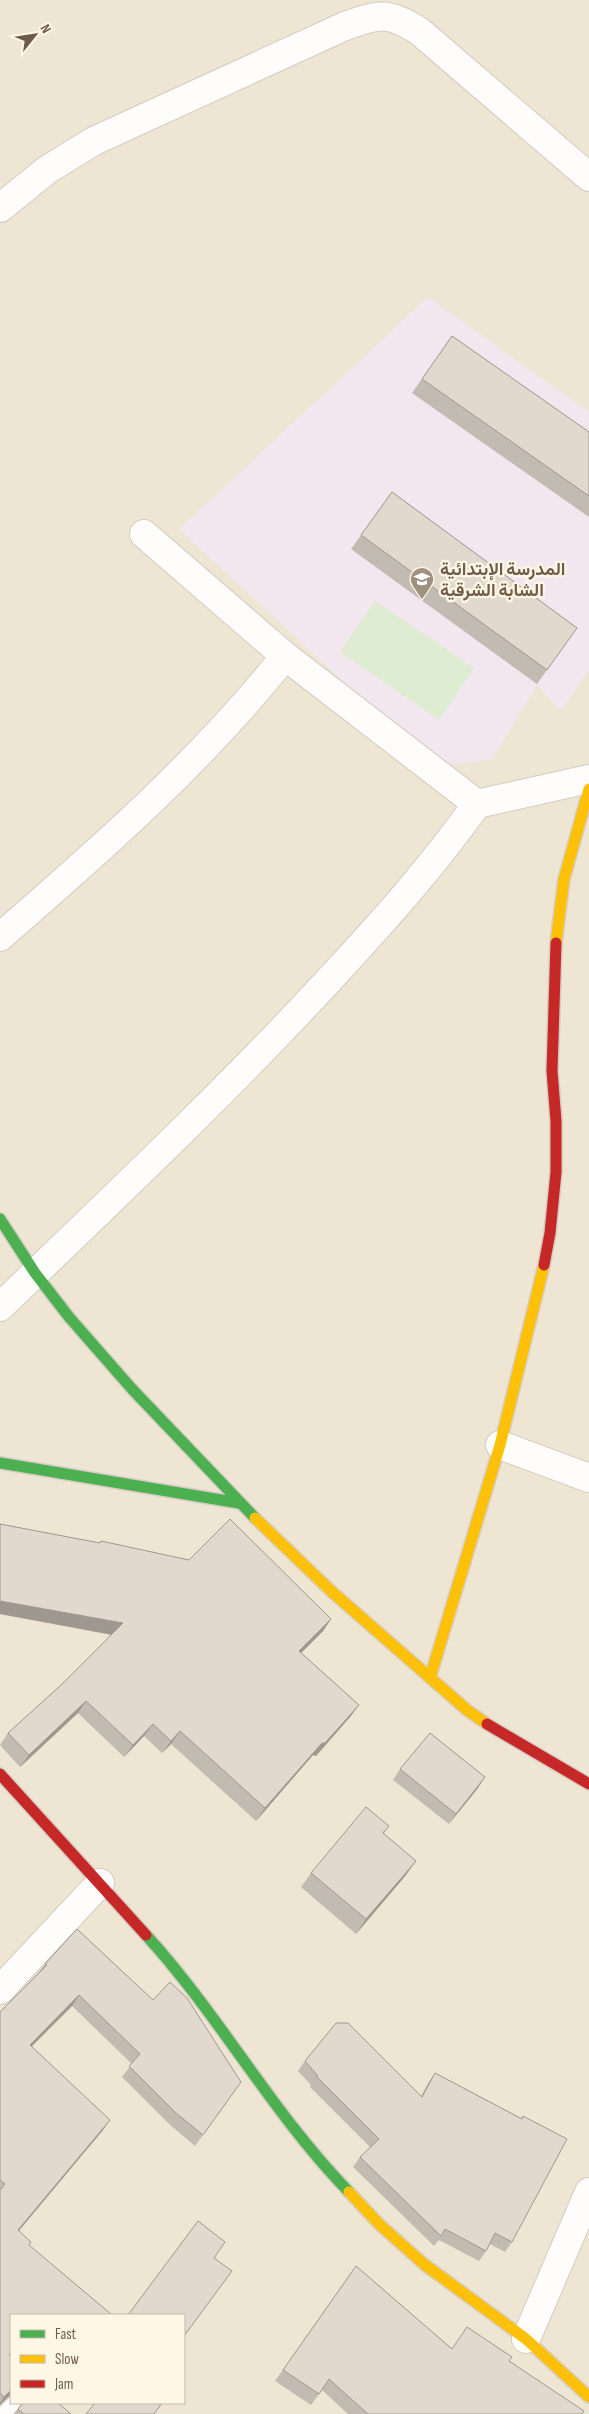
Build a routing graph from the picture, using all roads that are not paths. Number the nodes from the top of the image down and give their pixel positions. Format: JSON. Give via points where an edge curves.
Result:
{"nodes":[{"id":1,"x":369,"y":8,"type":"edge"},
{"id":2,"x":589,"y":177,"type":"edge"},
{"id":3,"x":0,"y":208,"type":"edge"},
{"id":4,"x":144,"y":534,"type":"dead end"},
{"id":5,"x":285,"y":656,"type":"junction"},
{"id":6,"x":589,"y":778,"type":"edge"},
{"id":7,"x":589,"y":789,"type":"edge"},
{"id":8,"x":477,"y":804,"type":"junction"},
{"id":9,"x":0,"y":937,"type":"edge"},
{"id":10,"x":0,"y":1219,"type":"edge"},
{"id":11,"x":36,"y":1273,"type":"junction"},
{"id":12,"x":0,"y":1307,"type":"edge"},
{"id":13,"x":500,"y":1445,"type":"junction"},
{"id":14,"x":0,"y":1463,"type":"edge"},
{"id":15,"x":589,"y":1478,"type":"edge"},
{"id":16,"x":238,"y":1503,"type":"junction"},
{"id":17,"x":430,"y":1678,"type":"junction"},
{"id":18,"x":0,"y":1774,"type":"edge"},
{"id":19,"x":589,"y":1784,"type":"edge"},
{"id":20,"x":100,"y":1884,"type":"junction"},
{"id":21,"x":0,"y":1990,"type":"edge"},
{"id":22,"x":589,"y":2192,"type":"edge"},
{"id":23,"x":526,"y":2339,"type":"junction"},
{"id":24,"x":589,"y":2396,"type":"edge"},
{"id":25,"x":13,"y":2404,"type":"edge"},
{"id":26,"x":3,"y":2414,"type":"edge"}],
"edges":[{"from":1,"to":2,"type":"street","via":[[400,19],[419,31]]},
{"from":1,"to":3,"type":"street","via":[[345,26],[94,141],[47,170]]},
{"from":4,"to":5,"type":"street"},
{"from":5,"to":8,"type":"street"},
{"from":5,"to":9,"type":"street","via":[[252,699],[202,750],[91,858]]},
{"from":6,"to":8,"type":"street"},
{"from":7,"to":13,"type":"street","via":[[564,879],[554,958],[552,1071],[556,1172],[550,1233],[538,1296]]},
{"from":8,"to":11,"type":"street","via":[[394,910],[295,1018],[150,1165]]},
{"from":10,"to":11,"type":"street"},
{"from":11,"to":12,"type":"street"},
{"from":11,"to":16,"type":"street","via":[[102,1355]]},
{"from":13,"to":15,"type":"street"},
{"from":13,"to":17,"type":"street"},
{"from":14,"to":16,"type":"street"},
{"from":16,"to":17,"type":"street"},
{"from":17,"to":19,"type":"street","via":[[466,1710]]},
{"from":18,"to":20,"type":"street"},
{"from":20,"to":21,"type":"street"},
{"from":20,"to":23,"type":"street","via":[[184,1980],[299,2138],[326,2169],[425,2266]]},
{"from":22,"to":23,"type":"street"},
{"from":23,"to":24,"type":"street"},
{"from":25,"to":26,"type":"lane"}]}
